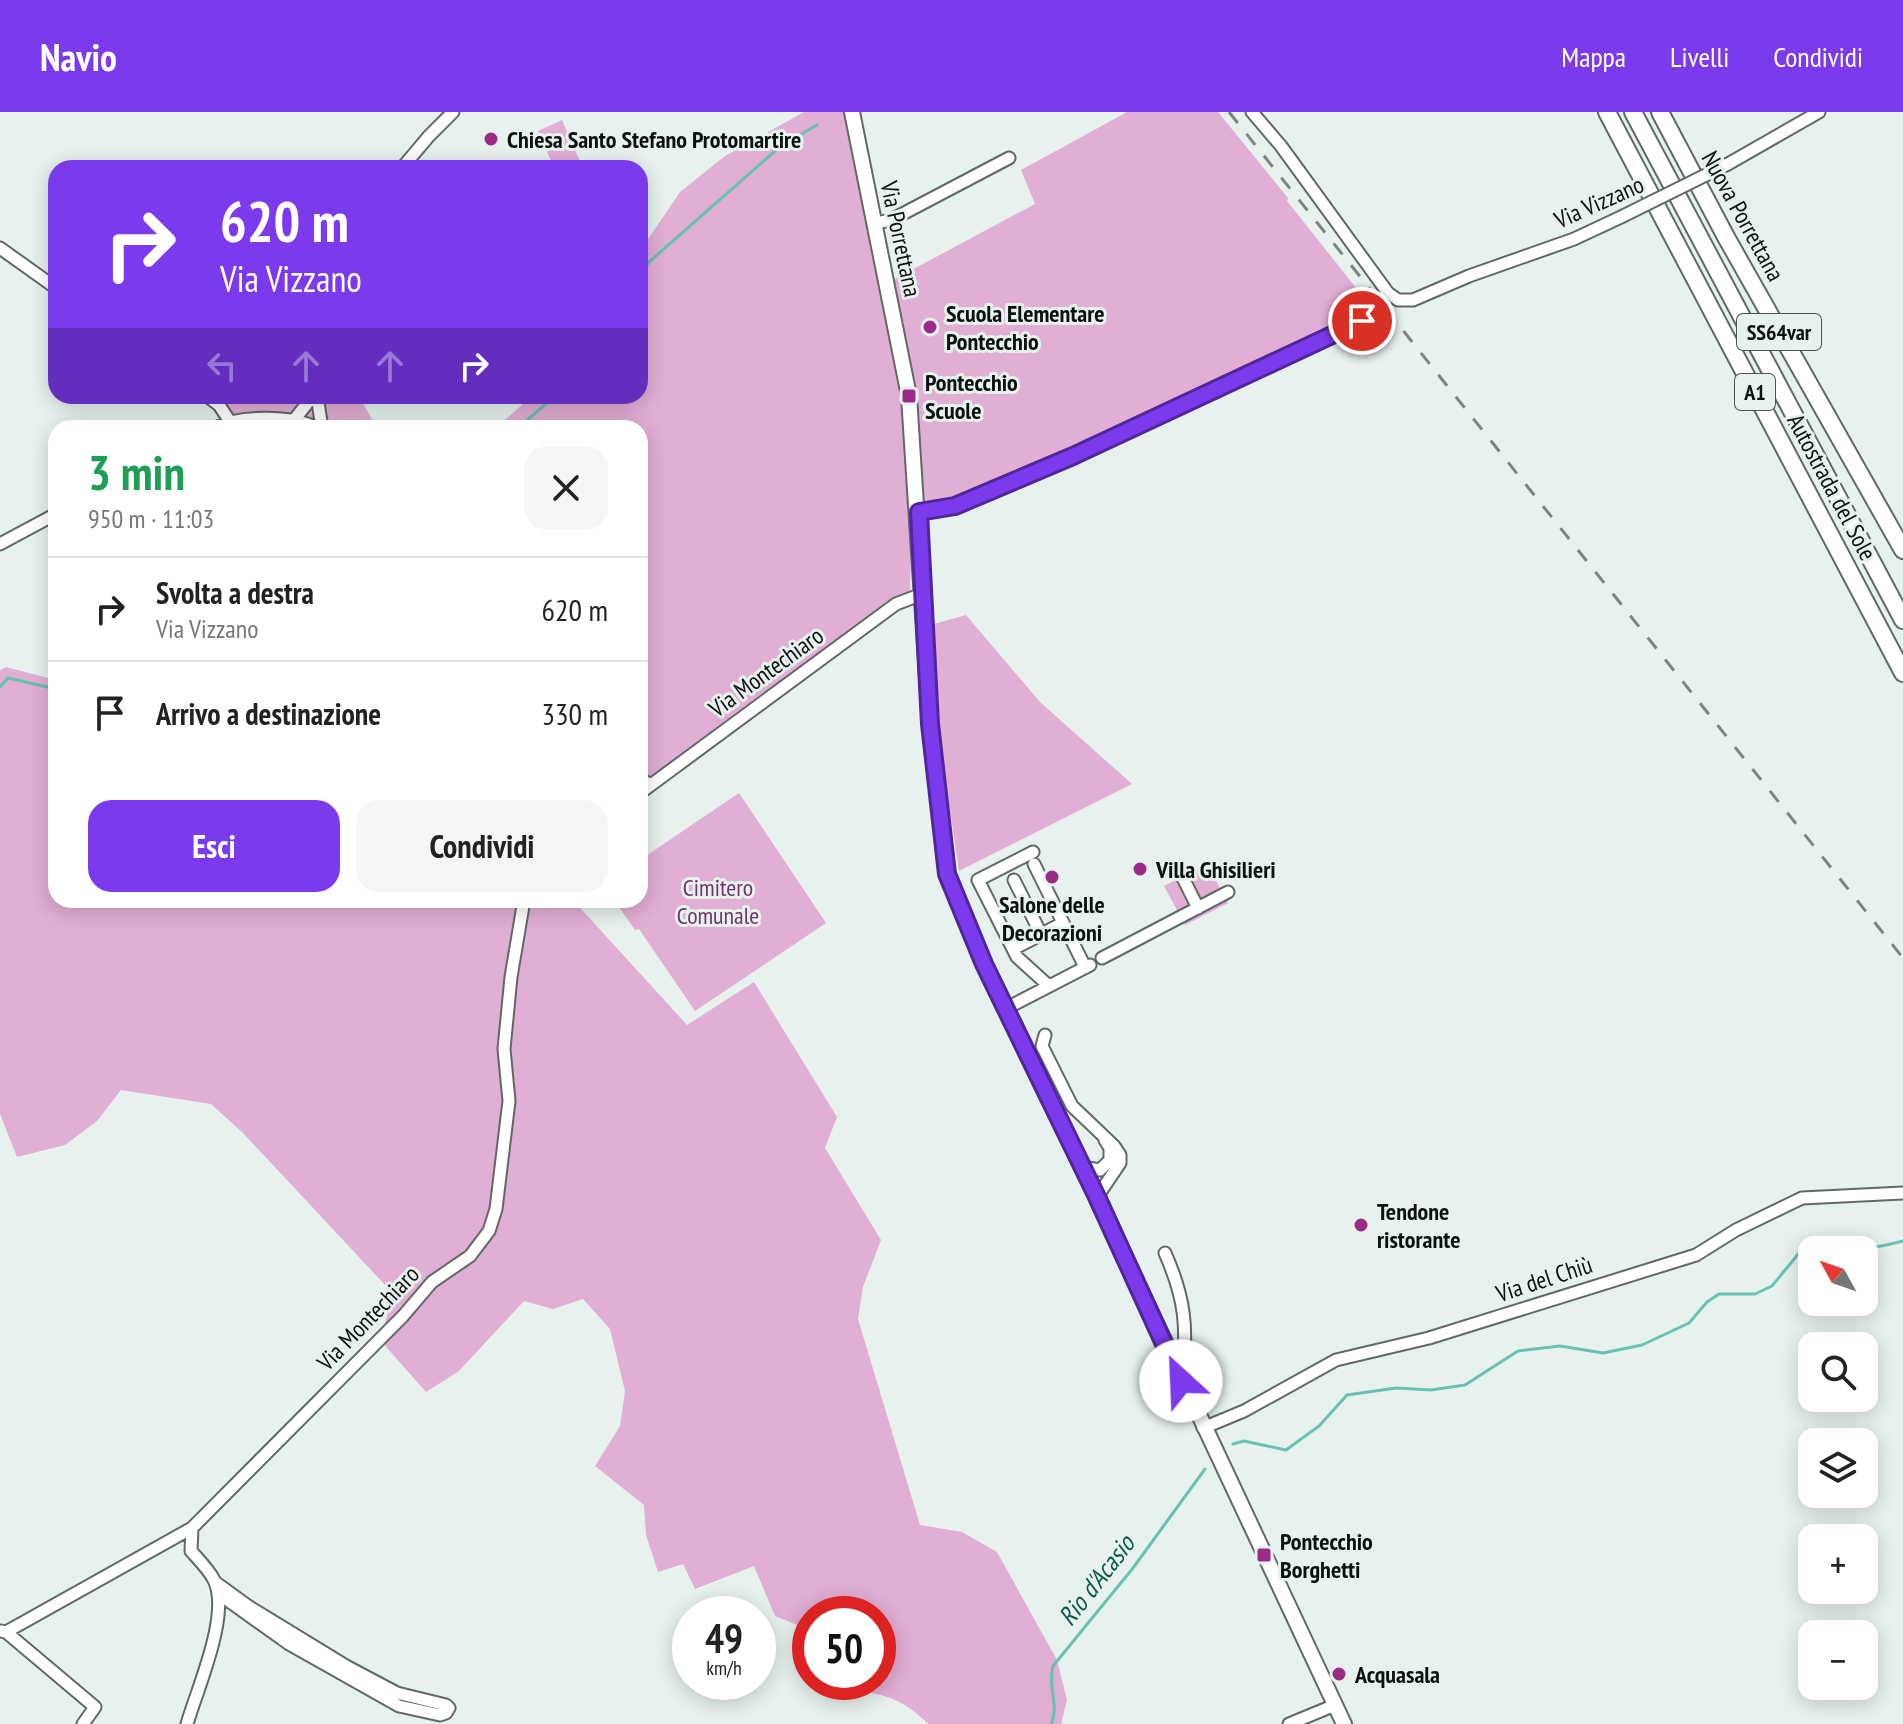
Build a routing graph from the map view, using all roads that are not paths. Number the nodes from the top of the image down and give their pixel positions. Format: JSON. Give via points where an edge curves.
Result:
{"nodes":[{"id":1,"x":453,"y":112,"type":"edge"},
{"id":2,"x":852,"y":112,"type":"edge"},
{"id":3,"x":1252,"y":112,"type":"edge"},
{"id":4,"x":1607,"y":112,"type":"edge"},
{"id":5,"x":1633,"y":112,"type":"edge"},
{"id":6,"x":1660,"y":112,"type":"edge"},
{"id":7,"x":1819,"y":112,"type":"edge"},
{"id":8,"x":1009,"y":158,"type":"dead end"},
{"id":9,"x":409,"y":160,"type":"edge"},
{"id":10,"x":876,"y":223,"type":"junction"},
{"id":11,"x":0,"y":248,"type":"edge"},
{"id":12,"x":48,"y":282,"type":"edge"},
{"id":13,"x":1358,"y":325,"type":"dead end"},
{"id":14,"x":218,"y":404,"type":"edge"},
{"id":15,"x":308,"y":404,"type":"edge"},
{"id":16,"x":229,"y":420,"type":"joint"},
{"id":17,"x":294,"y":420,"type":"joint"},
{"id":18,"x":919,"y":512,"type":"junction"},
{"id":19,"x":48,"y":518,"type":"edge"},
{"id":20,"x":0,"y":544,"type":"edge"},
{"id":21,"x":1903,"y":550,"type":"edge"},
{"id":22,"x":922,"y":594,"type":"junction"},
{"id":23,"x":1903,"y":620,"type":"edge"},
{"id":24,"x":1903,"y":673,"type":"edge"},
{"id":25,"x":648,"y":781,"type":"edge"},
{"id":26,"x":1180,"y":872,"type":"dead end"},
{"id":27,"x":1014,"y":880,"type":"dead end"},
{"id":28,"x":1228,"y":892,"type":"dead end"},
{"id":29,"x":523,"y":908,"type":"edge"},
{"id":30,"x":1198,"y":908,"type":"junction"},
{"id":31,"x":1063,"y":923,"type":"junction"},
{"id":32,"x":1041,"y":934,"type":"junction"},
{"id":33,"x":1013,"y":949,"type":"junction"},
{"id":34,"x":1102,"y":958,"type":"dead end"},
{"id":35,"x":1049,"y":986,"type":"junction"},
{"id":36,"x":1005,"y":1009,"type":"junction"},
{"id":37,"x":1045,"y":1035,"type":"dead end"},
{"id":38,"x":1101,"y":1133,"type":"junction"},
{"id":39,"x":1085,"y":1174,"type":"junction"},
{"id":40,"x":1903,"y":1193,"type":"edge"},
{"id":41,"x":1097,"y":1197,"type":"junction"},
{"id":42,"x":1165,"y":1253,"type":"dead end"},
{"id":43,"x":1181,"y":1381,"type":"junction"},
{"id":44,"x":1203,"y":1428,"type":"junction"},
{"id":45,"x":192,"y":1528,"type":"junction"},
{"id":46,"x":215,"y":1581,"type":"junction"},
{"id":47,"x":219,"y":1594,"type":"junction"},
{"id":48,"x":3,"y":1632,"type":"edge"},
{"id":49,"x":1335,"y":1705,"type":"junction"},
{"id":50,"x":83,"y":1724,"type":"edge"},
{"id":51,"x":187,"y":1724,"type":"edge"},
{"id":52,"x":1289,"y":1724,"type":"edge"},
{"id":53,"x":1344,"y":1724,"type":"edge"}],
"edges":[{"from":1,"to":9,"type":"street"},
{"from":2,"to":10,"type":"main road","name":"Via Porrettana"},
{"from":3,"to":7,"type":"street","name":"Via Vizzano","bridge":true,"via":[[1388,293],[1398,300],[1413,300],[1574,239],[1728,164]]},
{"from":4,"to":24,"type":"highway","name":"Autostrada del Sole","number":"A1"},
{"from":5,"to":23,"type":"highway","name":"Autostrada del Sole","number":"A1"},
{"from":6,"to":21,"type":"highway","name":"Nuova Porrettana","number":"SS64var"},
{"from":8,"to":10,"type":"street"},
{"from":10,"to":18,"type":"main road","name":"Via Porrettana","via":[[907,378]]},
{"from":11,"to":12,"type":"street"},
{"from":13,"to":18,"type":"street","via":[[1073,456],[955,506]]},
{"from":14,"to":16,"type":"street"},
{"from":15,"to":17,"type":"street"},
{"from":16,"to":17,"type":"street"},
{"from":18,"to":22,"type":"main road","name":"Via Porrettana"},
{"from":19,"to":20,"type":"street"},
{"from":22,"to":25,"type":"street","name":"Via Montechiaro","via":[[896,604]]},
{"from":22,"to":36,"type":"main road","name":"Via Porrettana","via":[[947,874]]},
{"from":26,"to":30,"type":"street"},
{"from":27,"to":32,"type":"street"},
{"from":28,"to":30,"type":"street"},
{"from":29,"to":45,"type":"street","name":"Via Montechiaro","via":[[504,1049],[509,1101],[489,1231],[470,1256],[432,1282]]},
{"from":30,"to":34,"type":"street"},
{"from":31,"to":32,"type":"street"},
{"from":31,"to":33,"type":"street","via":[[1032,857],[978,880]]},
{"from":31,"to":35,"type":"street","via":[[1088,966]]},
{"from":32,"to":33,"type":"street"},
{"from":33,"to":35,"type":"street"},
{"from":35,"to":36,"type":"street"},
{"from":36,"to":39,"type":"main road","name":"Via Porrettana"},
{"from":37,"to":38,"type":"street","via":[[1042,1046],[1072,1106]]},
{"from":38,"to":39,"type":"street","via":[[1110,1160]]},
{"from":38,"to":41,"type":"street","via":[[1120,1155],[1120,1163]]},
{"from":39,"to":41,"type":"main road","name":"Via Porrettana"},
{"from":40,"to":44,"type":"street","name":"Via del Chiù","via":[[1802,1198],[1696,1255],[1429,1338],[1336,1360]]},
{"from":41,"to":43,"type":"main road","name":"Via Porrettana"},
{"from":42,"to":43,"type":"street","via":[[1186,1322]]},
{"from":43,"to":44,"type":"main road","name":"Via Porrettana"},
{"from":44,"to":49,"type":"main road","name":"Via Porrettana"},
{"from":45,"to":46,"type":"street","via":[[191,1551]]},
{"from":45,"to":48,"type":"street","name":"Via Montechiaro"},
{"from":46,"to":47,"type":"street"},
{"from":46,"to":47,"type":"street","via":[[346,1666],[397,1693],[449,1708],[440,1715],[399,1706],[289,1644]]},
{"from":47,"to":51,"type":"street","via":[[213,1649]]},
{"from":48,"to":50,"type":"street","via":[[95,1707]]},
{"from":49,"to":52,"type":"street"},
{"from":49,"to":53,"type":"main road","name":"Via Porrettana"}]}
